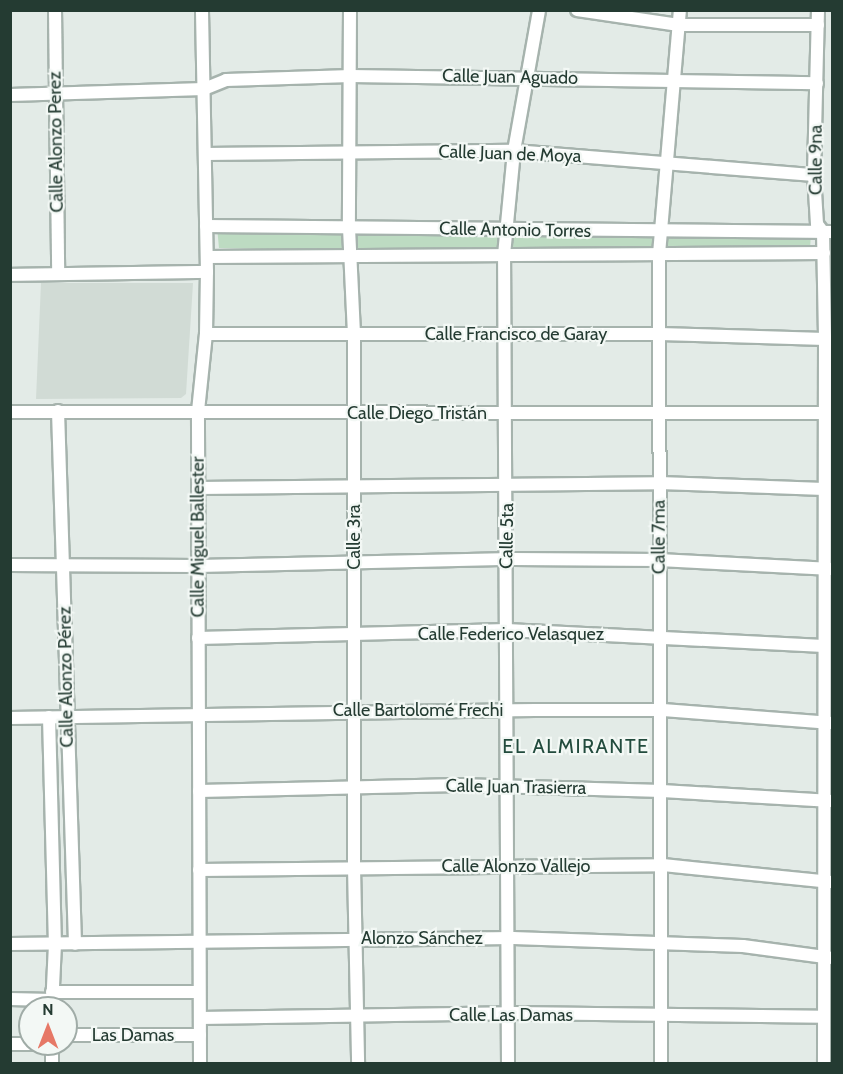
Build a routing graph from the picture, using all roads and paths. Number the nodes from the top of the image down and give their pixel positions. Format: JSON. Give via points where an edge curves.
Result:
{"nodes":[{"id":1,"x":55,"y":10,"type":"edge"},
{"id":2,"x":202,"y":10,"type":"edge"},
{"id":3,"x":350,"y":10,"type":"edge"},
{"id":4,"x":540,"y":10,"type":"edge"},
{"id":5,"x":577,"y":10,"type":"edge"},
{"id":6,"x":680,"y":10,"type":"edge"},
{"id":7,"x":818,"y":10,"type":"edge"},
{"id":8,"x":679,"y":25,"type":"junction"},
{"id":9,"x":818,"y":25,"type":"junction"},
{"id":10,"x":351,"y":76,"type":"junction"},
{"id":11,"x":528,"y":76,"type":"junction"},
{"id":12,"x":672,"y":81,"type":"junction"},
{"id":13,"x":817,"y":83,"type":"junction"},
{"id":14,"x":204,"y":89,"type":"junction"},
{"id":15,"x":56,"y":92,"type":"junction"},
{"id":16,"x":10,"y":95,"type":"edge"},
{"id":17,"x":514,"y":151,"type":"junction"},
{"id":18,"x":351,"y":153,"type":"junction"},
{"id":19,"x":205,"y":154,"type":"junction"},
{"id":20,"x":668,"y":162,"type":"junction"},
{"id":21,"x":814,"y":175,"type":"junction"},
{"id":22,"x":206,"y":226,"type":"junction"},
{"id":23,"x":349,"y":228,"type":"junction"},
{"id":24,"x":506,"y":230,"type":"junction"},
{"id":25,"x":662,"y":231,"type":"junction"},
{"id":26,"x":828,"y":232,"type":"edge"},
{"id":27,"x":824,"y":253,"type":"junction"},
{"id":28,"x":659,"y":254,"type":"junction"},
{"id":29,"x":504,"y":255,"type":"junction"},
{"id":30,"x":207,"y":257,"type":"junction"},
{"id":31,"x":353,"y":258,"type":"junction"},
{"id":32,"x":207,"y":272,"type":"junction"},
{"id":33,"x":58,"y":274,"type":"junction"},
{"id":34,"x":10,"y":275,"type":"edge"},
{"id":35,"x":354,"y":333,"type":"junction"},
{"id":36,"x":206,"y":334,"type":"junction"},
{"id":37,"x":660,"y":334,"type":"junction"},
{"id":38,"x":504,"y":335,"type":"junction"},
{"id":39,"x":825,"y":339,"type":"junction"},
{"id":40,"x":58,"y":411,"type":"junction"},
{"id":41,"x":198,"y":411,"type":"junction"},
{"id":42,"x":10,"y":412,"type":"edge"},
{"id":43,"x":354,"y":413,"type":"junction"},
{"id":44,"x":505,"y":413,"type":"junction"},
{"id":45,"x":660,"y":413,"type":"junction"},
{"id":46,"x":823,"y":413,"type":"junction"},
{"id":47,"x":508,"y":483,"type":"junction"},
{"id":48,"x":659,"y":483,"type":"junction"},
{"id":49,"x":354,"y":485,"type":"junction"},
{"id":50,"x":198,"y":488,"type":"junction"},
{"id":51,"x":824,"y":489,"type":"junction"},
{"id":52,"x":506,"y":559,"type":"junction"},
{"id":53,"x":354,"y":560,"type":"junction"},
{"id":54,"x":659,"y":560,"type":"junction"},
{"id":55,"x":63,"y":563,"type":"junction"},
{"id":56,"x":10,"y":565,"type":"edge"},
{"id":57,"x":198,"y":566,"type":"junction"},
{"id":58,"x":828,"y":569,"type":"edge"},
{"id":59,"x":507,"y":630,"type":"junction"},
{"id":60,"x":354,"y":635,"type":"junction"},
{"id":61,"x":660,"y":635,"type":"junction"},
{"id":62,"x":198,"y":638,"type":"junction"},
{"id":63,"x":824,"y":646,"type":"junction"},
{"id":64,"x":352,"y":710,"type":"junction"},
{"id":65,"x":506,"y":710,"type":"junction"},
{"id":66,"x":663,"y":710,"type":"junction"},
{"id":67,"x":198,"y":712,"type":"junction"},
{"id":68,"x":49,"y":717,"type":"junction"},
{"id":69,"x":67,"y":717,"type":"junction"},
{"id":70,"x":10,"y":718,"type":"edge"},
{"id":71,"x":829,"y":723,"type":"edge"},
{"id":72,"x":507,"y":786,"type":"junction"},
{"id":73,"x":354,"y":787,"type":"junction"},
{"id":74,"x":199,"y":790,"type":"junction"},
{"id":75,"x":662,"y":791,"type":"junction"},
{"id":76,"x":829,"y":801,"type":"edge"},
{"id":77,"x":663,"y":865,"type":"junction"},
{"id":78,"x":507,"y":866,"type":"junction"},
{"id":79,"x":354,"y":867,"type":"junction"},
{"id":80,"x":199,"y":870,"type":"junction"},
{"id":81,"x":829,"y":881,"type":"edge"},
{"id":82,"x":507,"y":938,"type":"junction"},
{"id":83,"x":199,"y":939,"type":"junction"},
{"id":84,"x":355,"y":939,"type":"junction"},
{"id":85,"x":663,"y":942,"type":"junction"},
{"id":86,"x":10,"y":944,"type":"edge"},
{"id":87,"x":55,"y":944,"type":"junction"},
{"id":88,"x":75,"y":944,"type":"junction"},
{"id":89,"x":828,"y":957,"type":"edge"},
{"id":90,"x":199,"y":992,"type":"junction"},
{"id":91,"x":52,"y":996,"type":"edge"},
{"id":92,"x":78,"y":999,"type":"edge"},
{"id":93,"x":508,"y":1013,"type":"junction"},
{"id":94,"x":358,"y":1016,"type":"junction"},
{"id":95,"x":662,"y":1017,"type":"junction"},
{"id":96,"x":823,"y":1017,"type":"junction"},
{"id":97,"x":200,"y":1018,"type":"junction"},
{"id":98,"x":78,"y":1035,"type":"edge"},
{"id":99,"x":200,"y":1035,"type":"junction"},
{"id":100,"x":200,"y":1064,"type":"edge"},
{"id":101,"x":358,"y":1064,"type":"edge"},
{"id":102,"x":508,"y":1064,"type":"edge"},
{"id":103,"x":662,"y":1064,"type":"edge"},
{"id":104,"x":824,"y":1064,"type":"edge"}],
"edges":[{"from":1,"to":15,"type":"street","name":"Calle Alonzo Perez"},
{"from":2,"to":14,"type":"street","name":"Calle Miguel Ballester"},
{"from":3,"to":10,"type":"street","name":"Calle 3ra"},
{"from":4,"to":11,"type":"street","name":"Calle 5ta"},
{"from":5,"to":8,"type":"street"},
{"from":6,"to":8,"type":"street","name":"Calle 7ma"},
{"from":7,"to":9,"type":"street","name":"Calle 9na"},
{"from":8,"to":9,"type":"street"},
{"from":8,"to":12,"type":"street","name":"Calle 7ma"},
{"from":9,"to":13,"type":"street","name":"Calle 9na"},
{"from":10,"to":11,"type":"street","name":"Calle Juan Aguado"},
{"from":10,"to":14,"type":"street","name":"Calle Juan Aguado","via":[[226,80]]},
{"from":10,"to":18,"type":"street","name":"Calle 3ra"},
{"from":11,"to":12,"type":"street","name":"Calle Juan Aguado"},
{"from":11,"to":17,"type":"street","name":"Calle 5ta"},
{"from":12,"to":13,"type":"street","name":"Calle Juan Aguado"},
{"from":12,"to":20,"type":"street","name":"Calle 7ma"},
{"from":13,"to":21,"type":"street","name":"Calle 9na"},
{"from":14,"to":15,"type":"street","name":"Calle Juan Aguado"},
{"from":14,"to":19,"type":"street","name":"Calle Miguel Ballester"},
{"from":15,"to":16,"type":"street","name":"Calle Juan Aguado"},
{"from":15,"to":33,"type":"street","name":"Calle Alonzo Perez"},
{"from":17,"to":18,"type":"street","name":"Calle Juan de Moya"},
{"from":17,"to":20,"type":"street","name":"Calle Juan de Moya"},
{"from":17,"to":24,"type":"street","name":"Calle 5ta"},
{"from":18,"to":19,"type":"street","name":"Calle Juan de Moya"},
{"from":18,"to":23,"type":"street","name":"Calle 3ra"},
{"from":19,"to":22,"type":"street","name":"Calle Miguel Ballester"},
{"from":20,"to":21,"type":"street","name":"Calle Juan de Moya"},
{"from":20,"to":25,"type":"street","name":"Calle 7ma"},
{"from":21,"to":26,"type":"street","name":"Calle 9na","via":[[818,224]]},
{"from":22,"to":23,"type":"street","name":"Calle Antonio Torres"},
{"from":22,"to":30,"type":"street","name":"Calle Miguel Ballester"},
{"from":23,"to":24,"type":"street","name":"Calle Antonio Torres"},
{"from":23,"to":31,"type":"street","name":"Calle 3ra"},
{"from":24,"to":25,"type":"street","name":"Calle Antonio Torres"},
{"from":24,"to":29,"type":"street","name":"Calle 5ta"},
{"from":25,"to":26,"type":"street","name":"Calle Antonio Torres"},
{"from":25,"to":28,"type":"street","name":"Calle 7ma"},
{"from":26,"to":27,"type":"street","name":"Calle 9na"},
{"from":27,"to":28,"type":"street"},
{"from":27,"to":39,"type":"street","name":"Calle 9na"},
{"from":28,"to":29,"type":"street"},
{"from":28,"to":37,"type":"street","name":"Calle 7ma"},
{"from":29,"to":31,"type":"street"},
{"from":29,"to":38,"type":"street","name":"Calle 5ta"},
{"from":30,"to":31,"type":"street"},
{"from":30,"to":32,"type":"street","name":"Calle Miguel Ballester"},
{"from":31,"to":35,"type":"street","name":"Calle 3ra"},
{"from":32,"to":33,"type":"street"},
{"from":32,"to":36,"type":"street","name":"Calle Miguel Ballester"},
{"from":33,"to":34,"type":"street"},
{"from":35,"to":36,"type":"street","name":"Calle Francisco de Garay"},
{"from":35,"to":38,"type":"street","name":"Calle Francisco de Garay"},
{"from":35,"to":43,"type":"street","name":"Calle 3ra"},
{"from":36,"to":41,"type":"street","name":"Calle Miguel Ballester"},
{"from":37,"to":38,"type":"street","name":"Calle Francisco de Garay"},
{"from":37,"to":39,"type":"street","name":"Calle Francisco de Garay"},
{"from":37,"to":45,"type":"street","name":"Calle 7ma"},
{"from":38,"to":44,"type":"street","name":"Calle 5ta"},
{"from":39,"to":46,"type":"street","name":"Calle 9na"},
{"from":40,"to":41,"type":"street","name":"Calle Diego Tristán"},
{"from":40,"to":42,"type":"street","name":"Calle Diego Tristán"},
{"from":40,"to":55,"type":"street","name":"Calle Alonzo Pérez"},
{"from":41,"to":43,"type":"street","name":"Calle Diego Tristán"},
{"from":41,"to":50,"type":"street","name":"Calle Miguel Ballester"},
{"from":43,"to":44,"type":"street","name":"Calle Diego Tristán"},
{"from":43,"to":49,"type":"street","name":"Calle 3ra"},
{"from":44,"to":45,"type":"street","name":"Calle Diego Tristán"},
{"from":44,"to":47,"type":"street","name":"Calle 5ta"},
{"from":45,"to":46,"type":"street","name":"Calle Diego Tristán"},
{"from":45,"to":48,"type":"street","name":"Calle 7ma"},
{"from":46,"to":51,"type":"street","name":"Calle 9na"},
{"from":47,"to":48,"type":"street"},
{"from":47,"to":49,"type":"street"},
{"from":47,"to":52,"type":"street","name":"Calle 5ta"},
{"from":48,"to":51,"type":"street"},
{"from":48,"to":54,"type":"street","name":"Calle 7ma"},
{"from":49,"to":50,"type":"street"},
{"from":49,"to":53,"type":"street","name":"Calle 3ra"},
{"from":50,"to":57,"type":"street","name":"Calle Miguel Ballester"},
{"from":51,"to":58,"type":"street","name":"Calle 9na"},
{"from":52,"to":53,"type":"street"},
{"from":52,"to":54,"type":"street"},
{"from":52,"to":59,"type":"street","name":"Calle 5ta"},
{"from":53,"to":57,"type":"street"},
{"from":53,"to":60,"type":"street","name":"Calle 3ra"},
{"from":54,"to":58,"type":"street"},
{"from":54,"to":61,"type":"street","name":"Calle 7ma"},
{"from":55,"to":56,"type":"street"},
{"from":55,"to":57,"type":"street"},
{"from":55,"to":69,"type":"street","name":"Calle Alonzo Pérez"},
{"from":57,"to":62,"type":"street","name":"Calle Miguel Ballester"},
{"from":58,"to":63,"type":"street","name":"Calle 9na"},
{"from":59,"to":60,"type":"street","name":"Calle Federico Velasquez"},
{"from":59,"to":61,"type":"street","name":"Calle Federico Velasquez"},
{"from":59,"to":65,"type":"street","name":"Calle 5ta"},
{"from":60,"to":62,"type":"street","name":"Calle Federico Velasquez"},
{"from":60,"to":64,"type":"street","name":"Calle 3ra"},
{"from":61,"to":63,"type":"street","name":"Calle Federico Velasquez"},
{"from":61,"to":66,"type":"street","name":"Calle 7ma"},
{"from":62,"to":67,"type":"street","name":"Calle Miguel Ballester"},
{"from":63,"to":71,"type":"street","name":"Calle 9na"},
{"from":64,"to":65,"type":"street","name":"Calle Bartolomé Frechi"},
{"from":64,"to":67,"type":"street","name":"Calle Bartolomé Frechi"},
{"from":64,"to":73,"type":"street","name":"Calle 3ra"},
{"from":65,"to":66,"type":"street","name":"Calle Bartolomé Frechi"},
{"from":65,"to":72,"type":"street","name":"Calle 5ta"},
{"from":66,"to":71,"type":"street","name":"Calle Bartolomé Frechi"},
{"from":66,"to":75,"type":"street","name":"Calle 7ma"},
{"from":67,"to":69,"type":"street","name":"Calle Bartolomé Frechi"},
{"from":67,"to":74,"type":"street","name":"Calle Miguel Ballester"},
{"from":68,"to":69,"type":"street","name":"Calle Bartolomé Frechi"},
{"from":68,"to":70,"type":"street","name":"Calle Bartolomé Frechi"},
{"from":68,"to":87,"type":"street","name":"Calle Alonzo Pérez"},
{"from":69,"to":88,"type":"street","name":"Calle Alonzo Pérez"},
{"from":71,"to":76,"type":"street","name":"Calle 9na"},
{"from":72,"to":73,"type":"street","name":"Calle Juan Trasierra"},
{"from":72,"to":75,"type":"street","name":"Calle Juan Trasierra"},
{"from":72,"to":78,"type":"street","name":"Calle 5ta"},
{"from":73,"to":74,"type":"street","name":"Calle Juan Trasierra"},
{"from":73,"to":79,"type":"street","name":"Calle 3ra"},
{"from":74,"to":80,"type":"street","name":"Calle Miguel Ballester"},
{"from":75,"to":76,"type":"street","name":"Calle Juan Trasierra"},
{"from":75,"to":77,"type":"street","name":"Calle 7ma"},
{"from":76,"to":81,"type":"street","name":"Calle 9na"},
{"from":77,"to":78,"type":"street","name":"Calle Alonzo Vallejo"},
{"from":77,"to":81,"type":"street","name":"Calle Alonzo Vallejo"},
{"from":77,"to":85,"type":"street","name":"Calle 7ma"},
{"from":78,"to":79,"type":"street","name":"Calle Alonzo Vallejo"},
{"from":78,"to":82,"type":"street","name":"Calle 5ta"},
{"from":79,"to":80,"type":"street","name":"Calle Alonzo Vallejo"},
{"from":79,"to":84,"type":"street","name":"Calle 3ra"},
{"from":80,"to":83,"type":"street","name":"Calle Miguel Ballester"},
{"from":81,"to":89,"type":"street","name":"Calle 9na"},
{"from":82,"to":84,"type":"street","name":"Alonzo Sánchez"},
{"from":82,"to":85,"type":"street","name":"Alonzo Sánchez"},
{"from":82,"to":93,"type":"street","name":"Calle 5ta"},
{"from":83,"to":84,"type":"street","name":"Alonzo Sánchez"},
{"from":83,"to":88,"type":"street","name":"Alonzo Sánchez"},
{"from":83,"to":90,"type":"street","name":"Calle Miguel Ballester"},
{"from":84,"to":94,"type":"street","name":"Calle 3ra"},
{"from":85,"to":89,"type":"street","name":"Alonzo Sánchez","via":[[743,946]]},
{"from":85,"to":95,"type":"street","name":"Calle 7ma"},
{"from":86,"to":87,"type":"street","name":"Alonzo Sánchez"},
{"from":87,"to":88,"type":"street","name":"Alonzo Sánchez"},
{"from":87,"to":91,"type":"street","name":"Calle Alonzo Pérez"},
{"from":89,"to":96,"type":"street","name":"Calle 9na"},
{"from":90,"to":92,"type":"street"},
{"from":90,"to":97,"type":"street","name":"Calle Miguel Ballester"},
{"from":93,"to":94,"type":"street","name":"Calle Las Damas"},
{"from":93,"to":95,"type":"street","name":"Calle Las Damas"},
{"from":93,"to":102,"type":"street","name":"Calle 5ta"},
{"from":94,"to":97,"type":"street","name":"Calle Las Damas"},
{"from":94,"to":101,"type":"street","name":"Calle 3ra"},
{"from":95,"to":96,"type":"street","name":"Calle Las Damas"},
{"from":95,"to":103,"type":"street","name":"Calle 7ma"},
{"from":96,"to":104,"type":"street","name":"Calle 9na"},
{"from":97,"to":99,"type":"street","name":"Calle Miguel Ballester"},
{"from":98,"to":99,"type":"street","name":"Las Damas"},
{"from":99,"to":100,"type":"street","name":"Calle Miguel Ballester"}]}
